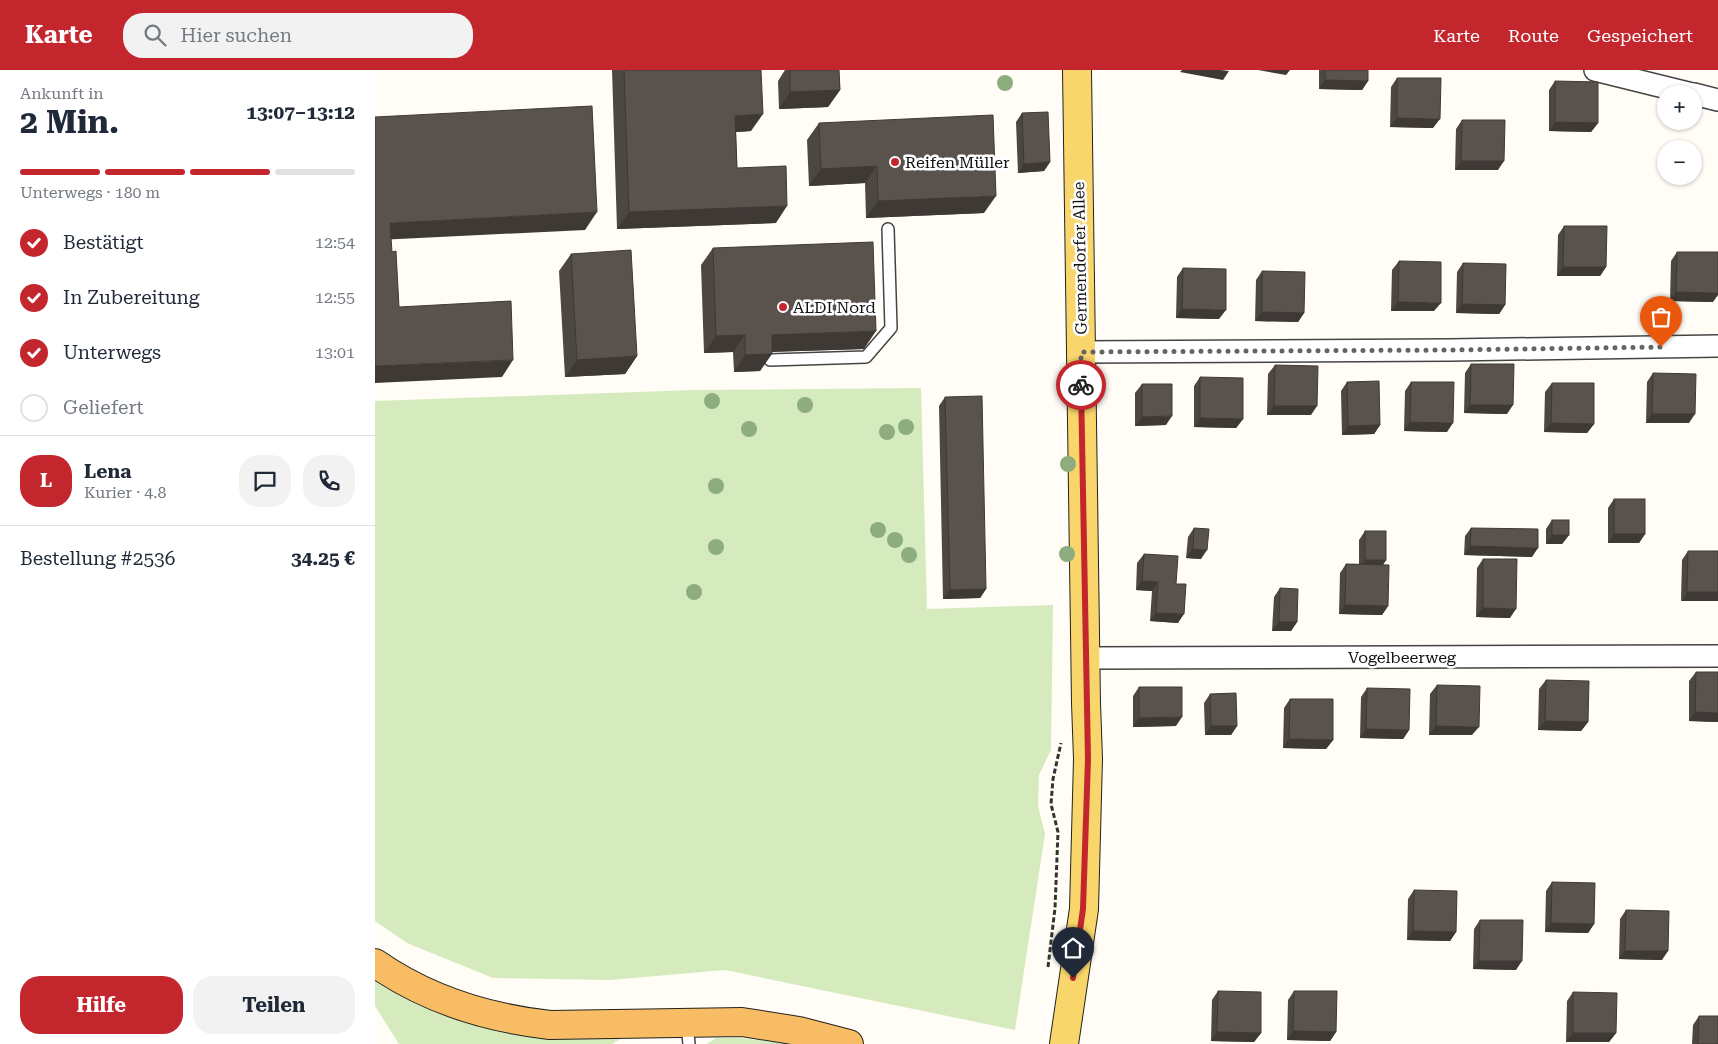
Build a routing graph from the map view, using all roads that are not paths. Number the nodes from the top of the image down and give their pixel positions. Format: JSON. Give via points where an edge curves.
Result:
{"nodes":[{"id":1,"x":1077,"y":70,"type":"edge"},
{"id":2,"x":1595,"y":70,"type":"edge"},
{"id":3,"x":1657,"y":85,"type":"edge"},
{"id":4,"x":1702,"y":96,"type":"edge"},
{"id":5,"x":1718,"y":100,"type":"edge"},
{"id":6,"x":887,"y":229,"type":"dead end"},
{"id":7,"x":1718,"y":346,"type":"edge"},
{"id":8,"x":1081,"y":352,"type":"junction"},
{"id":9,"x":770,"y":360,"type":"edge"},
{"id":10,"x":1718,"y":656,"type":"edge"},
{"id":11,"x":1085,"y":658,"type":"junction"},
{"id":12,"x":375,"y":963,"type":"edge"},
{"id":13,"x":688,"y":1034,"type":"edge"},
{"id":14,"x":637,"y":1044,"type":"edge"},
{"id":15,"x":849,"y":1044,"type":"edge"},
{"id":16,"x":1063,"y":1044,"type":"edge"}],
"edges":[{"from":1,"to":8,"type":"main road","name":"Germendorfer Allee"},
{"from":2,"to":3,"type":"street"},
{"from":4,"to":5,"type":"street"},
{"from":6,"to":9,"type":"lane","via":[[891,328],[866,357]]},
{"from":7,"to":8,"type":"street"},
{"from":8,"to":11,"type":"main road","name":"Germendorfer Allee"},
{"from":10,"to":11,"type":"street","name":"Vogelbeerweg"},
{"from":11,"to":16,"type":"main road","name":"Germendorfer Allee","via":[[1088,759],[1083,909]]},
{"from":12,"to":13,"type":"highway","via":[[427,994],[503,1018],[550,1025],[625,1023]]},
{"from":13,"to":14,"type":"highway"},
{"from":13,"to":15,"type":"highway","via":[[742,1022]]}]}
